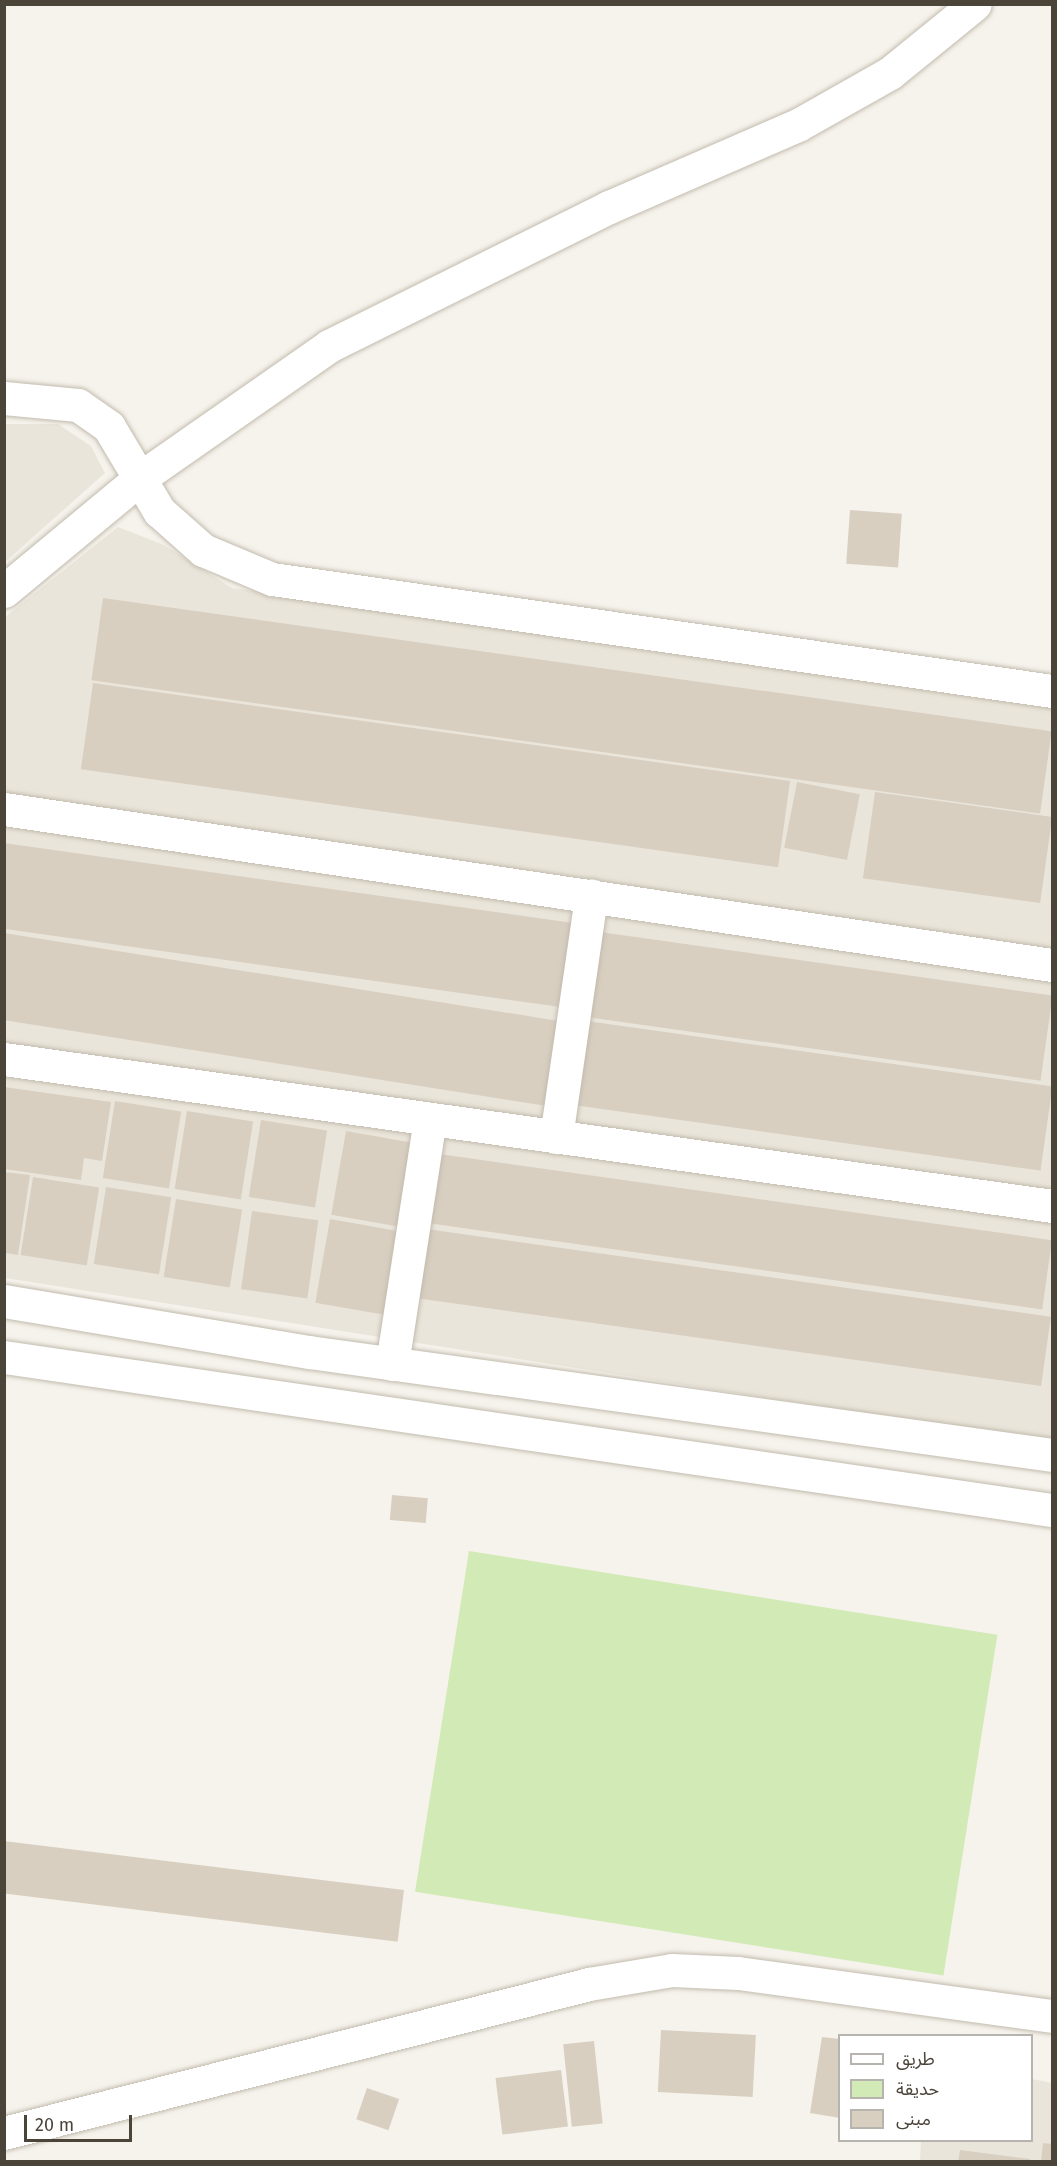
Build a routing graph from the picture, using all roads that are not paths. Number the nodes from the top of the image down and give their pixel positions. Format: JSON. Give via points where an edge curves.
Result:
{"nodes":[{"id":1,"x":975,"y":4,"type":"edge"},
{"id":2,"x":4,"y":398,"type":"edge"},
{"id":3,"x":140,"y":478,"type":"junction"},
{"id":4,"x":4,"y":591,"type":"edge"},
{"id":5,"x":1053,"y":691,"type":"edge"},
{"id":6,"x":4,"y":809,"type":"edge"},
{"id":7,"x":591,"y":896,"type":"junction"},
{"id":8,"x":1053,"y":964,"type":"edge"},
{"id":9,"x":4,"y":1059,"type":"edge"},
{"id":10,"x":430,"y":1119,"type":"junction"},
{"id":11,"x":556,"y":1137,"type":"junction"},
{"id":12,"x":1053,"y":1206,"type":"edge"},
{"id":13,"x":4,"y":1301,"type":"edge"},
{"id":14,"x":4,"y":1357,"type":"edge"},
{"id":15,"x":392,"y":1364,"type":"junction"},
{"id":16,"x":1053,"y":1455,"type":"edge"},
{"id":17,"x":1053,"y":1510,"type":"edge"},
{"id":18,"x":1053,"y":2016,"type":"edge"},
{"id":19,"x":4,"y":2133,"type":"edge"}],
"edges":[{"from":1,"to":3,"type":"street","via":[[890,72],[798,125],[609,207],[329,346]]},
{"from":2,"to":3,"type":"street","via":[[78,405],[109,428]]},
{"from":3,"to":4,"type":"street"},
{"from":3,"to":5,"type":"street","via":[[159,511],[203,550],[272,579]]},
{"from":6,"to":7,"type":"street"},
{"from":7,"to":8,"type":"street"},
{"from":7,"to":11,"type":"street"},
{"from":9,"to":10,"type":"street"},
{"from":10,"to":11,"type":"street"},
{"from":10,"to":15,"type":"street"},
{"from":11,"to":12,"type":"street"},
{"from":13,"to":15,"type":"street"},
{"from":14,"to":17,"type":"street"},
{"from":15,"to":16,"type":"street"},
{"from":18,"to":19,"type":"street","via":[[738,1973],[672,1970],[589,1984]]}]}
